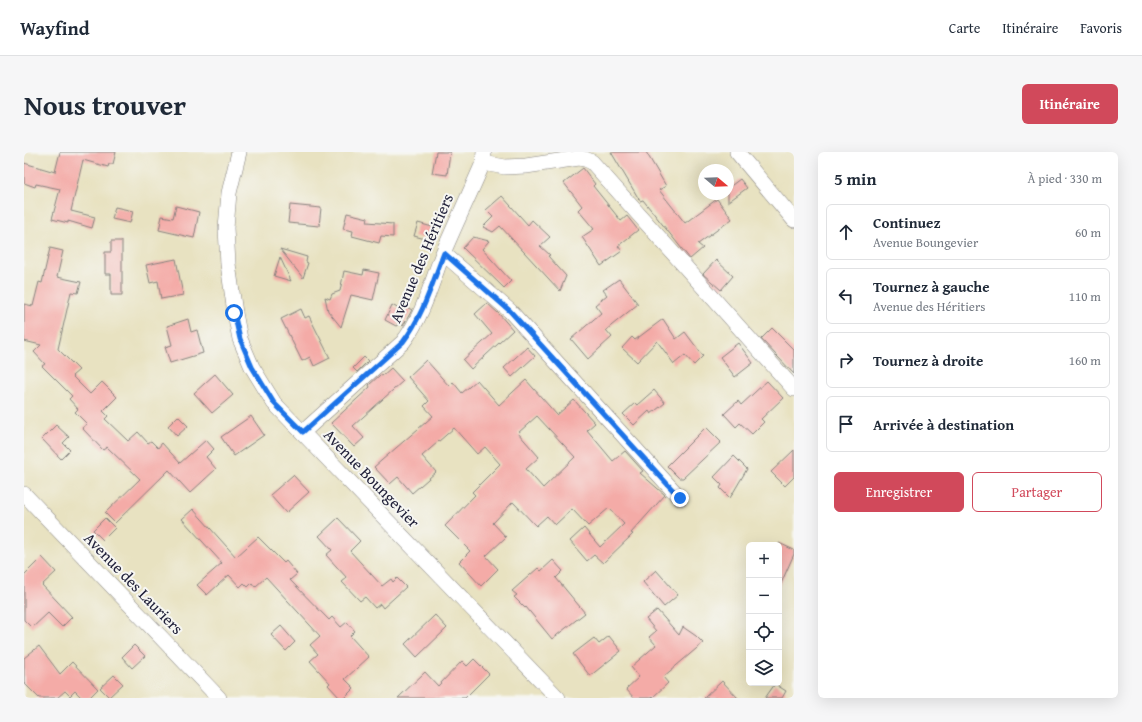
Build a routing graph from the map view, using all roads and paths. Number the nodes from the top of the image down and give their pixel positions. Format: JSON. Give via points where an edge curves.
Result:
{"nodes":[{"id":1,"x":239,"y":152,"type":"edge"},
{"id":2,"x":737,"y":152,"type":"edge"},
{"id":3,"x":483,"y":157,"type":"edge"},
{"id":4,"x":794,"y":220,"type":"edge"},
{"id":5,"x":444,"y":253,"type":"junction"},
{"id":6,"x":794,"y":389,"type":"edge"},
{"id":7,"x":303,"y":432,"type":"junction"},
{"id":8,"x":24,"y":494,"type":"edge"},
{"id":9,"x":680,"y":498,"type":"dead end"},
{"id":10,"x":219,"y":698,"type":"edge"},
{"id":11,"x":558,"y":698,"type":"edge"}],
"edges":[{"from":1,"to":7,"type":"street","name":"Avenue Boungevier","via":[[229,193],[226,228],[234,313],[240,339],[252,367],[274,403]]},
{"from":2,"to":4,"type":"street"},
{"from":3,"to":5,"type":"street","name":"Avenue des Héritiers"},
{"from":3,"to":6,"type":"street","via":[[505,167],[579,158],[592,162]]},
{"from":5,"to":7,"type":"street","name":"Avenue des Héritiers","via":[[420,316],[403,342]]},
{"from":5,"to":9,"type":"street","via":[[510,311]]},
{"from":7,"to":11,"type":"street","name":"Avenue Boungevier"},
{"from":8,"to":10,"type":"street","name":"Avenue des Lauriers"}]}
